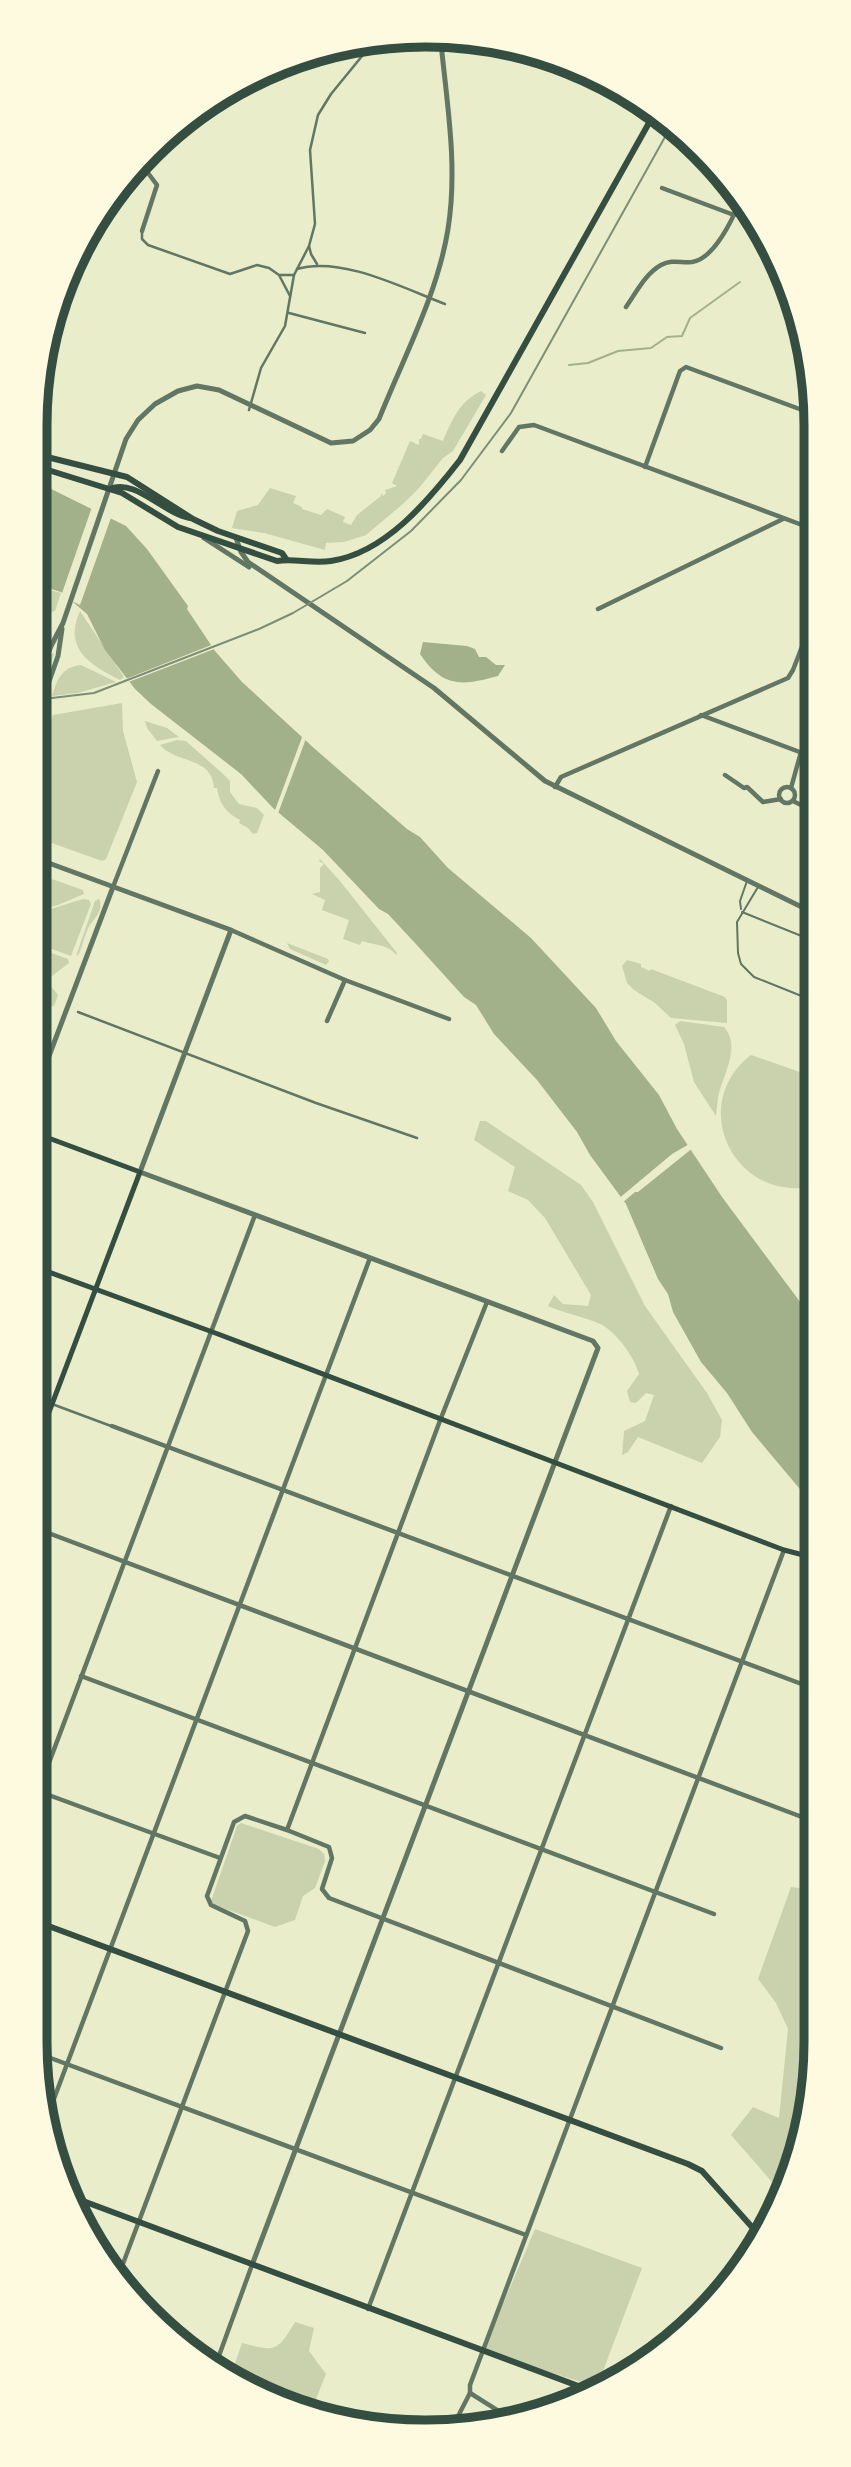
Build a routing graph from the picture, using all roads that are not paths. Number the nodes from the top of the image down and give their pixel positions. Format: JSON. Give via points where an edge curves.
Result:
{"nodes":[{"id":1,"x":442,"y":48,"type":"edge"},
{"id":2,"x":364,"y":52,"type":"edge"},
{"id":3,"x":650,"y":121,"type":"edge"},
{"id":4,"x":146,"y":171,"type":"edge"},
{"id":5,"x":662,"y":188,"type":"dead end"},
{"id":6,"x":736,"y":210,"type":"edge"},
{"id":7,"x":734,"y":215,"type":"junction"},
{"id":8,"x":142,"y":231,"type":"joint"},
{"id":9,"x":309,"y":246,"type":"junction"},
{"id":10,"x":317,"y":264,"type":"junction"},
{"id":11,"x":296,"y":270,"type":"junction"},
{"id":12,"x":279,"y":275,"type":"junction"},
{"id":13,"x":295,"y":275,"type":"junction"},
{"id":14,"x":290,"y":296,"type":"junction"},
{"id":15,"x":428,"y":298,"type":"junction"},
{"id":16,"x":445,"y":304,"type":"dead end"},
{"id":17,"x":626,"y":307,"type":"dead end"},
{"id":18,"x":289,"y":313,"type":"junction"},
{"id":19,"x":365,"y":333,"type":"dead end"},
{"id":20,"x":250,"y":407,"type":"junction"},
{"id":21,"x":803,"y":410,"type":"edge"},
{"id":22,"x":502,"y":451,"type":"dead end"},
{"id":23,"x":47,"y":457,"type":"edge"},
{"id":24,"x":645,"y":467,"type":"junction"},
{"id":25,"x":47,"y":470,"type":"edge"},
{"id":26,"x":114,"y":474,"type":"junction"},
{"id":27,"x":110,"y":489,"type":"junction"},
{"id":28,"x":193,"y":519,"type":"junction"},
{"id":29,"x":784,"y":519,"type":"junction"},
{"id":30,"x":804,"y":526,"type":"edge"},
{"id":31,"x":199,"y":534,"type":"junction"},
{"id":32,"x":236,"y":538,"type":"junction"},
{"id":33,"x":239,"y":546,"type":"junction"},
{"id":34,"x":286,"y":559,"type":"junction"},
{"id":35,"x":265,"y":575,"type":"junction"},
{"id":36,"x":598,"y":609,"type":"dead end"},
{"id":37,"x":63,"y":623,"type":"junction"},
{"id":38,"x":804,"y":642,"type":"edge"},
{"id":39,"x":47,"y":656,"type":"edge"},
{"id":40,"x":47,"y":687,"type":"edge"},
{"id":41,"x":700,"y":715,"type":"junction"},
{"id":42,"x":801,"y":752,"type":"junction"},
{"id":43,"x":804,"y":753,"type":"edge"},
{"id":44,"x":158,"y":771,"type":"dead end"},
{"id":45,"x":725,"y":775,"type":"dead end"},
{"id":46,"x":555,"y":787,"type":"junction"},
{"id":47,"x":791,"y":788,"type":"junction"},
{"id":48,"x":781,"y":799,"type":"junction"},
{"id":49,"x":793,"y":801,"type":"junction"},
{"id":50,"x":804,"y":806,"type":"edge"},
{"id":51,"x":47,"y":862,"type":"edge"},
{"id":52,"x":747,"y":880,"type":"junction"},
{"id":53,"x":758,"y":886,"type":"junction"},
{"id":54,"x":113,"y":887,"type":"junction"},
{"id":55,"x":804,"y":909,"type":"edge"},
{"id":56,"x":741,"y":912,"type":"junction"},
{"id":57,"x":231,"y":930,"type":"junction"},
{"id":58,"x":804,"y":937,"type":"edge"},
{"id":59,"x":345,"y":980,"type":"junction"},
{"id":60,"x":804,"y":997,"type":"edge"},
{"id":61,"x":78,"y":1012,"type":"dead end"},
{"id":62,"x":449,"y":1019,"type":"dead end"},
{"id":63,"x":327,"y":1021,"type":"dead end"},
{"id":64,"x":186,"y":1053,"type":"junction"},
{"id":65,"x":47,"y":1061,"type":"edge"},
{"id":66,"x":47,"y":1137,"type":"edge"},
{"id":67,"x":417,"y":1138,"type":"dead end"},
{"id":68,"x":140,"y":1172,"type":"junction"},
{"id":69,"x":255,"y":1215,"type":"junction"},
{"id":70,"x":370,"y":1258,"type":"junction"},
{"id":71,"x":47,"y":1272,"type":"edge"},
{"id":72,"x":96,"y":1288,"type":"junction"},
{"id":73,"x":487,"y":1302,"type":"junction"},
{"id":74,"x":211,"y":1331,"type":"junction"},
{"id":75,"x":326,"y":1376,"type":"junction"},
{"id":76,"x":47,"y":1402,"type":"edge"},
{"id":77,"x":52,"y":1404,"type":"junction"},
{"id":78,"x":47,"y":1417,"type":"edge"},
{"id":79,"x":440,"y":1418,"type":"junction"},
{"id":80,"x":112,"y":1426,"type":"joint"},
{"id":81,"x":167,"y":1446,"type":"junction"},
{"id":82,"x":556,"y":1461,"type":"junction"},
{"id":83,"x":283,"y":1490,"type":"junction"},
{"id":84,"x":671,"y":1505,"type":"junction"},
{"id":85,"x":47,"y":1533,"type":"edge"},
{"id":86,"x":397,"y":1533,"type":"junction"},
{"id":87,"x":784,"y":1549,"type":"junction"},
{"id":88,"x":804,"y":1555,"type":"edge"},
{"id":89,"x":125,"y":1562,"type":"junction"},
{"id":90,"x":512,"y":1576,"type":"junction"},
{"id":91,"x":240,"y":1605,"type":"junction"},
{"id":92,"x":627,"y":1619,"type":"junction"},
{"id":93,"x":354,"y":1648,"type":"junction"},
{"id":94,"x":742,"y":1661,"type":"junction"},
{"id":95,"x":81,"y":1676,"type":"junction"},
{"id":96,"x":804,"y":1685,"type":"edge"},
{"id":97,"x":469,"y":1691,"type":"junction"},
{"id":98,"x":196,"y":1720,"type":"junction"},
{"id":99,"x":584,"y":1734,"type":"junction"},
{"id":100,"x":311,"y":1763,"type":"junction"},
{"id":101,"x":47,"y":1765,"type":"edge"},
{"id":102,"x":699,"y":1777,"type":"junction"},
{"id":103,"x":47,"y":1795,"type":"edge"},
{"id":104,"x":425,"y":1806,"type":"junction"},
{"id":105,"x":804,"y":1817,"type":"edge"},
{"id":106,"x":287,"y":1830,"type":"junction"},
{"id":107,"x":152,"y":1835,"type":"junction"},
{"id":108,"x":541,"y":1849,"type":"junction"},
{"id":109,"x":220,"y":1858,"type":"junction"},
{"id":110,"x":655,"y":1892,"type":"junction"},
{"id":111,"x":714,"y":1914,"type":"dead end"},
{"id":112,"x":383,"y":1920,"type":"junction"},
{"id":113,"x":47,"y":1925,"type":"edge"},
{"id":114,"x":111,"y":1949,"type":"junction"},
{"id":115,"x":498,"y":1963,"type":"junction"},
{"id":116,"x":225,"y":1992,"type":"junction"},
{"id":117,"x":612,"y":2006,"type":"junction"},
{"id":118,"x":340,"y":2034,"type":"junction"},
{"id":119,"x":721,"y":2048,"type":"dead end"},
{"id":120,"x":48,"y":2057,"type":"edge"},
{"id":121,"x":67,"y":2064,"type":"junction"},
{"id":122,"x":455,"y":2077,"type":"junction"},
{"id":123,"x":52,"y":2103,"type":"edge"},
{"id":124,"x":181,"y":2107,"type":"junction"},
{"id":125,"x":569,"y":2121,"type":"junction"},
{"id":126,"x":297,"y":2150,"type":"junction"},
{"id":127,"x":412,"y":2193,"type":"junction"},
{"id":128,"x":82,"y":2201,"type":"edge"},
{"id":129,"x":139,"y":2223,"type":"junction"},
{"id":130,"x":754,"y":2229,"type":"edge"},
{"id":131,"x":526,"y":2235,"type":"junction"},
{"id":132,"x":252,"y":2265,"type":"junction"},
{"id":133,"x":122,"y":2267,"type":"edge"},
{"id":134,"x":368,"y":2309,"type":"junction"},
{"id":135,"x":483,"y":2351,"type":"junction"},
{"id":136,"x":218,"y":2358,"type":"edge"},
{"id":137,"x":580,"y":2387,"type":"edge"},
{"id":138,"x":470,"y":2393,"type":"junction"},
{"id":139,"x":499,"y":2412,"type":"edge"},
{"id":140,"x":457,"y":2418,"type":"edge"}],
"edges":[{"from":1,"to":15,"type":"street","via":[[450,113],[452,187],[446,240]]},
{"from":2,"to":9,"type":"street","via":[[331,94],[314,125],[310,150],[315,224]]},
{"from":3,"to":34,"type":"main road","via":[[472,441],[442,483],[394,530],[359,553],[319,563]]},
{"from":4,"to":8,"type":"street","via":[[157,185]]},
{"from":5,"to":7,"type":"street"},
{"from":6,"to":7,"type":"street"},
{"from":7,"to":17,"type":"street","via":[[711,252],[701,260],[674,261],[652,271]]},
{"from":8,"to":12,"type":"street","via":[[148,245],[230,274],[257,265]]},
{"from":9,"to":10,"type":"street"},
{"from":9,"to":11,"type":"street"},
{"from":10,"to":11,"type":"street"},
{"from":10,"to":15,"type":"street","via":[[367,274]]},
{"from":11,"to":13,"type":"street"},
{"from":12,"to":13,"type":"street"},
{"from":12,"to":14,"type":"street"},
{"from":13,"to":14,"type":"street"},
{"from":14,"to":18,"type":"street"},
{"from":15,"to":16,"type":"street"},
{"from":15,"to":20,"type":"street","via":[[379,419],[363,436],[340,444],[323,441]]},
{"from":18,"to":19,"type":"street"},
{"from":18,"to":20,"type":"street","via":[[261,368]]},
{"from":20,"to":26,"type":"street","via":[[205,386],[166,397],[138,420]]},
{"from":21,"to":24,"type":"street","via":[[687,367],[680,371]]},
{"from":22,"to":24,"type":"street","via":[[519,427],[529,425]]},
{"from":23,"to":26,"type":"main road"},
{"from":24,"to":29,"type":"street"},
{"from":25,"to":27,"type":"main road"},
{"from":26,"to":27,"type":"street"},
{"from":26,"to":28,"type":"main road","via":[[138,482]]},
{"from":27,"to":28,"type":"main road","via":[[118,485],[132,488],[167,510]]},
{"from":27,"to":31,"type":"main road"},
{"from":27,"to":37,"type":"street"},
{"from":28,"to":32,"type":"main road"},
{"from":29,"to":30,"type":"street"},
{"from":29,"to":36,"type":"street"},
{"from":31,"to":33,"type":"main road"},
{"from":31,"to":35,"type":"street"},
{"from":32,"to":33,"type":"street"},
{"from":32,"to":34,"type":"main road","via":[[282,553]]},
{"from":33,"to":34,"type":"main road","via":[[277,561]]},
{"from":33,"to":35,"type":"street","via":[[248,562]]},
{"from":35,"to":46,"type":"street","via":[[412,673]]},
{"from":37,"to":39,"type":"street"},
{"from":37,"to":40,"type":"street"},
{"from":38,"to":41,"type":"street","via":[[788,678]]},
{"from":41,"to":42,"type":"street"},
{"from":41,"to":46,"type":"street","via":[[561,776]]},
{"from":42,"to":43,"type":"street"},
{"from":42,"to":47,"type":"street"},
{"from":44,"to":54,"type":"street"},
{"from":45,"to":48,"type":"street","via":[[763,802]]},
{"from":46,"to":52,"type":"street"},
{"from":47,"to":48,"type":"street","via":[[782,790]]},
{"from":47,"to":49,"type":"street"},
{"from":48,"to":49,"type":"street"},
{"from":49,"to":50,"type":"street"},
{"from":51,"to":54,"type":"street"},
{"from":52,"to":53,"type":"street"},
{"from":52,"to":56,"type":"lane"},
{"from":53,"to":55,"type":"street"},
{"from":53,"to":56,"type":"lane"},
{"from":54,"to":57,"type":"street"},
{"from":54,"to":65,"type":"street"},
{"from":56,"to":58,"type":"lane"},
{"from":56,"to":60,"type":"lane","via":[[738,953],[745,971]]},
{"from":57,"to":59,"type":"street"},
{"from":57,"to":64,"type":"street"},
{"from":59,"to":62,"type":"street"},
{"from":59,"to":63,"type":"street"},
{"from":61,"to":64,"type":"street"},
{"from":64,"to":67,"type":"street"},
{"from":64,"to":68,"type":"street"},
{"from":66,"to":68,"type":"main road"},
{"from":68,"to":69,"type":"street"},
{"from":68,"to":72,"type":"main road"},
{"from":69,"to":70,"type":"street"},
{"from":69,"to":74,"type":"street"},
{"from":70,"to":73,"type":"street"},
{"from":70,"to":75,"type":"street"},
{"from":71,"to":72,"type":"main road"},
{"from":72,"to":74,"type":"main road"},
{"from":72,"to":77,"type":"main road"},
{"from":73,"to":79,"type":"street"},
{"from":73,"to":82,"type":"street","via":[[593,1341],[598,1348]]},
{"from":74,"to":75,"type":"main road"},
{"from":74,"to":81,"type":"street"},
{"from":75,"to":79,"type":"main road"},
{"from":75,"to":83,"type":"street"},
{"from":76,"to":77,"type":"street"},
{"from":77,"to":78,"type":"main road"},
{"from":77,"to":80,"type":"street"},
{"from":79,"to":82,"type":"main road"},
{"from":79,"to":86,"type":"street"},
{"from":80,"to":81,"type":"street"},
{"from":81,"to":83,"type":"street"},
{"from":81,"to":89,"type":"street"},
{"from":82,"to":84,"type":"main road"},
{"from":82,"to":90,"type":"street"},
{"from":83,"to":86,"type":"street"},
{"from":83,"to":91,"type":"street"},
{"from":84,"to":87,"type":"main road"},
{"from":84,"to":92,"type":"street"},
{"from":85,"to":89,"type":"street"},
{"from":86,"to":90,"type":"street"},
{"from":86,"to":93,"type":"street"},
{"from":87,"to":88,"type":"main road"},
{"from":87,"to":94,"type":"street"},
{"from":89,"to":91,"type":"street"},
{"from":89,"to":95,"type":"street"},
{"from":90,"to":92,"type":"street"},
{"from":90,"to":97,"type":"street"},
{"from":91,"to":93,"type":"street"},
{"from":91,"to":98,"type":"street"},
{"from":92,"to":94,"type":"street"},
{"from":92,"to":99,"type":"street"},
{"from":93,"to":97,"type":"street"},
{"from":93,"to":100,"type":"street"},
{"from":94,"to":96,"type":"street"},
{"from":94,"to":102,"type":"street"},
{"from":95,"to":98,"type":"street"},
{"from":95,"to":101,"type":"street"},
{"from":97,"to":99,"type":"street"},
{"from":97,"to":104,"type":"street"},
{"from":98,"to":100,"type":"street"},
{"from":98,"to":107,"type":"street"},
{"from":99,"to":102,"type":"street"},
{"from":99,"to":108,"type":"street"},
{"from":100,"to":104,"type":"street"},
{"from":100,"to":106,"type":"street"},
{"from":102,"to":105,"type":"street"},
{"from":102,"to":110,"type":"street"},
{"from":103,"to":107,"type":"street"},
{"from":104,"to":108,"type":"street"},
{"from":104,"to":112,"type":"street"},
{"from":106,"to":109,"type":"street","via":[[240,1817]]},
{"from":106,"to":112,"type":"street","via":[[325,1844],[331,1851],[322,1889],[326,1896]]},
{"from":107,"to":109,"type":"street"},
{"from":107,"to":114,"type":"street"},
{"from":108,"to":110,"type":"street"},
{"from":108,"to":115,"type":"street"},
{"from":109,"to":116,"type":"street","via":[[208,1901],[241,1918],[248,1931]]},
{"from":110,"to":111,"type":"street"},
{"from":110,"to":117,"type":"street"},
{"from":112,"to":115,"type":"street"},
{"from":112,"to":118,"type":"street"},
{"from":113,"to":114,"type":"main road"},
{"from":114,"to":116,"type":"main road"},
{"from":114,"to":121,"type":"street"},
{"from":115,"to":117,"type":"street"},
{"from":115,"to":122,"type":"street"},
{"from":116,"to":118,"type":"main road"},
{"from":116,"to":124,"type":"street"},
{"from":117,"to":119,"type":"street"},
{"from":117,"to":125,"type":"street"},
{"from":118,"to":122,"type":"main road"},
{"from":118,"to":126,"type":"street"},
{"from":120,"to":121,"type":"street"},
{"from":121,"to":123,"type":"street"},
{"from":121,"to":124,"type":"street"},
{"from":122,"to":125,"type":"main road"},
{"from":122,"to":127,"type":"street"},
{"from":124,"to":126,"type":"street"},
{"from":124,"to":129,"type":"street"},
{"from":125,"to":130,"type":"main road","via":[[697,2168]]},
{"from":125,"to":131,"type":"street"},
{"from":126,"to":127,"type":"street"},
{"from":126,"to":132,"type":"street"},
{"from":127,"to":131,"type":"street"},
{"from":127,"to":134,"type":"street"},
{"from":128,"to":129,"type":"main road"},
{"from":129,"to":132,"type":"main road"},
{"from":129,"to":133,"type":"street"},
{"from":131,"to":135,"type":"street"},
{"from":132,"to":134,"type":"main road"},
{"from":132,"to":136,"type":"street"},
{"from":134,"to":135,"type":"main road"},
{"from":135,"to":137,"type":"main road"},
{"from":135,"to":138,"type":"street"},
{"from":138,"to":139,"type":"street"},
{"from":138,"to":140,"type":"street"}]}
